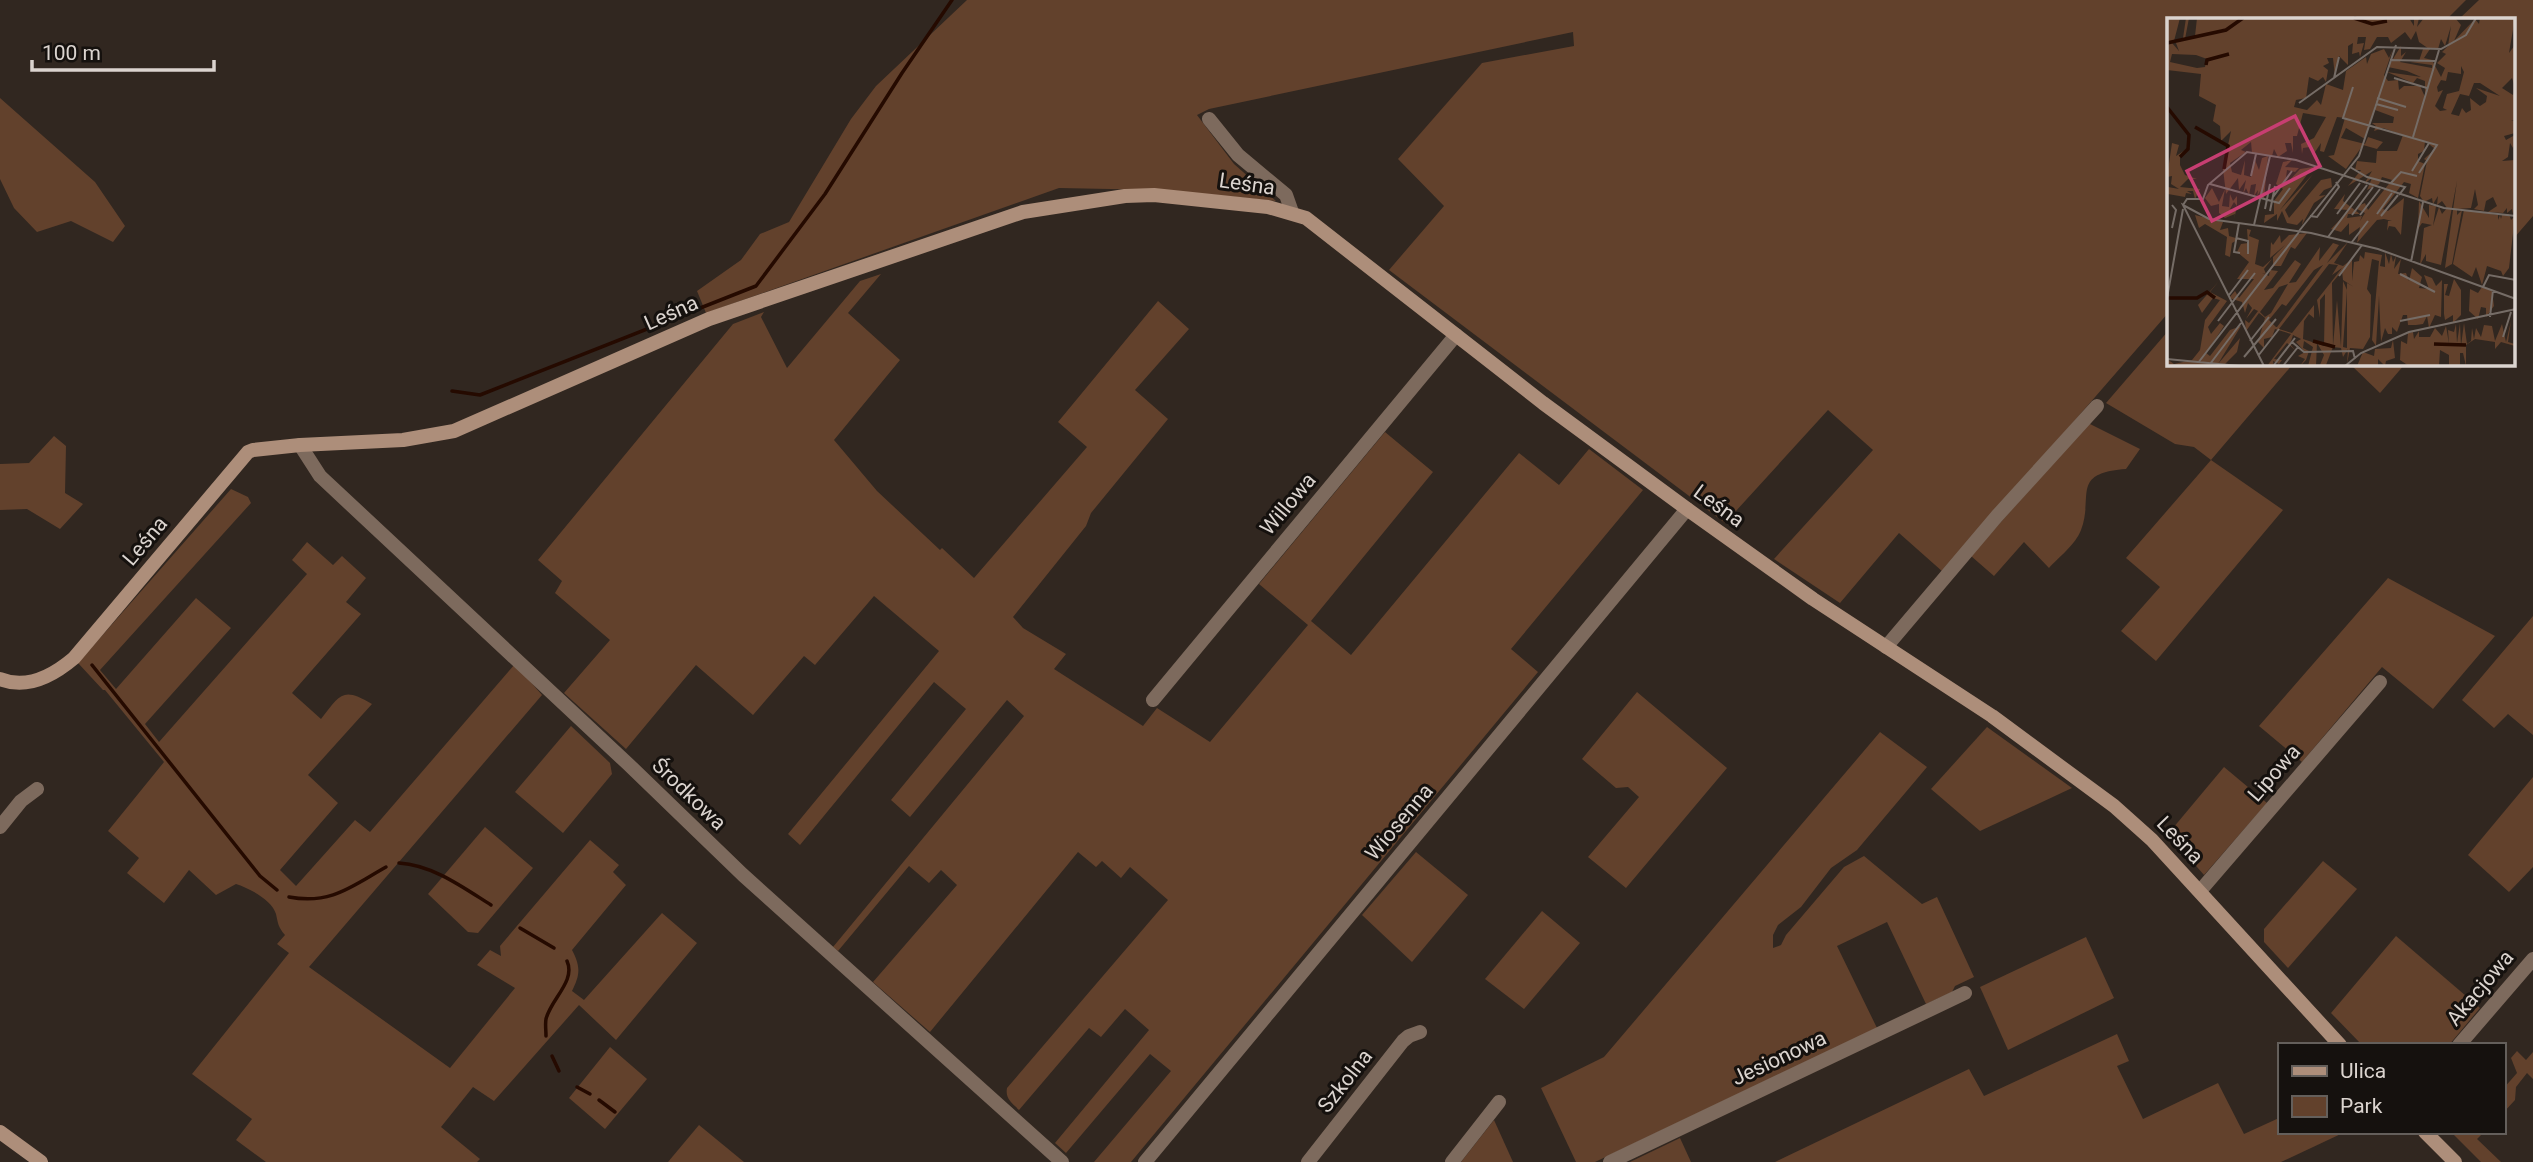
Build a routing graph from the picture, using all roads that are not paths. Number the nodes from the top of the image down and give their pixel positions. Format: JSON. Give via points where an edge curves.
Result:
{"nodes":[{"id":1,"x":1209,"y":119,"type":"dead end"},
{"id":2,"x":1292,"y":212,"type":"junction"},
{"id":3,"x":1456,"y":335,"type":"junction"},
{"id":4,"x":2096,"y":406,"type":"dead end"},
{"id":5,"x":300,"y":445,"type":"junction"},
{"id":6,"x":1687,"y":509,"type":"junction"},
{"id":7,"x":1886,"y":647,"type":"junction"},
{"id":8,"x":0,"y":679,"type":"edge"},
{"id":9,"x":2380,"y":682,"type":"dead end"},
{"id":10,"x":1153,"y":700,"type":"dead end"},
{"id":11,"x":37,"y":789,"type":"dead end"},
{"id":12,"x":0,"y":827,"type":"edge"},
{"id":13,"x":2200,"y":891,"type":"junction"},
{"id":14,"x":2533,"y":958,"type":"edge"},
{"id":15,"x":1965,"y":993,"type":"dead end"},
{"id":16,"x":1420,"y":1032,"type":"dead end"},
{"id":17,"x":2338,"y":1043,"type":"edge"},
{"id":18,"x":2461,"y":1043,"type":"edge"},
{"id":19,"x":1499,"y":1102,"type":"dead end"},
{"id":20,"x":0,"y":1132,"type":"edge"},
{"id":21,"x":2426,"y":1134,"type":"edge"},
{"id":22,"x":41,"y":1162,"type":"edge"},
{"id":23,"x":1062,"y":1162,"type":"edge"},
{"id":24,"x":1145,"y":1162,"type":"edge"},
{"id":25,"x":1308,"y":1162,"type":"edge"},
{"id":26,"x":1452,"y":1162,"type":"edge"},
{"id":27,"x":1610,"y":1162,"type":"edge"},
{"id":28,"x":2455,"y":1162,"type":"edge"}],
"edges":[{"from":1,"to":2,"type":"street","via":[[1238,155],[1286,195]]},
{"from":2,"to":3,"type":"street","name":"Leśna","via":[[1330,234]]},
{"from":2,"to":5,"type":"street","name":"Leśna","via":[[1154,195],[1023,212],[735,309],[454,431],[402,440]]},
{"from":3,"to":6,"type":"street","name":"Leśna"},
{"from":3,"to":10,"type":"street","name":"Willowa"},
{"from":4,"to":7,"type":"street"},
{"from":5,"to":8,"type":"street","name":"Leśna","via":[[248,452],[62,668],[34,681]]},
{"from":5,"to":23,"type":"street","name":"Środkowa","via":[[320,476],[716,850]]},
{"from":6,"to":7,"type":"street","name":"Leśna"},
{"from":6,"to":24,"type":"street","name":"Wiosenna"},
{"from":7,"to":13,"type":"street","name":"Leśna","via":[[1993,716],[2114,806]]},
{"from":9,"to":13,"type":"street","name":"Lipowa"},
{"from":11,"to":12,"type":"street"},
{"from":13,"to":17,"type":"street","name":"Leśna"},
{"from":14,"to":18,"type":"street","name":"Akacjowa"},
{"from":15,"to":27,"type":"street","name":"Jesionowa"},
{"from":16,"to":25,"type":"street","name":"Szkolna","via":[[1402,1041]]},
{"from":19,"to":26,"type":"street"},
{"from":20,"to":22,"type":"street"},
{"from":21,"to":28,"type":"street"}]}
